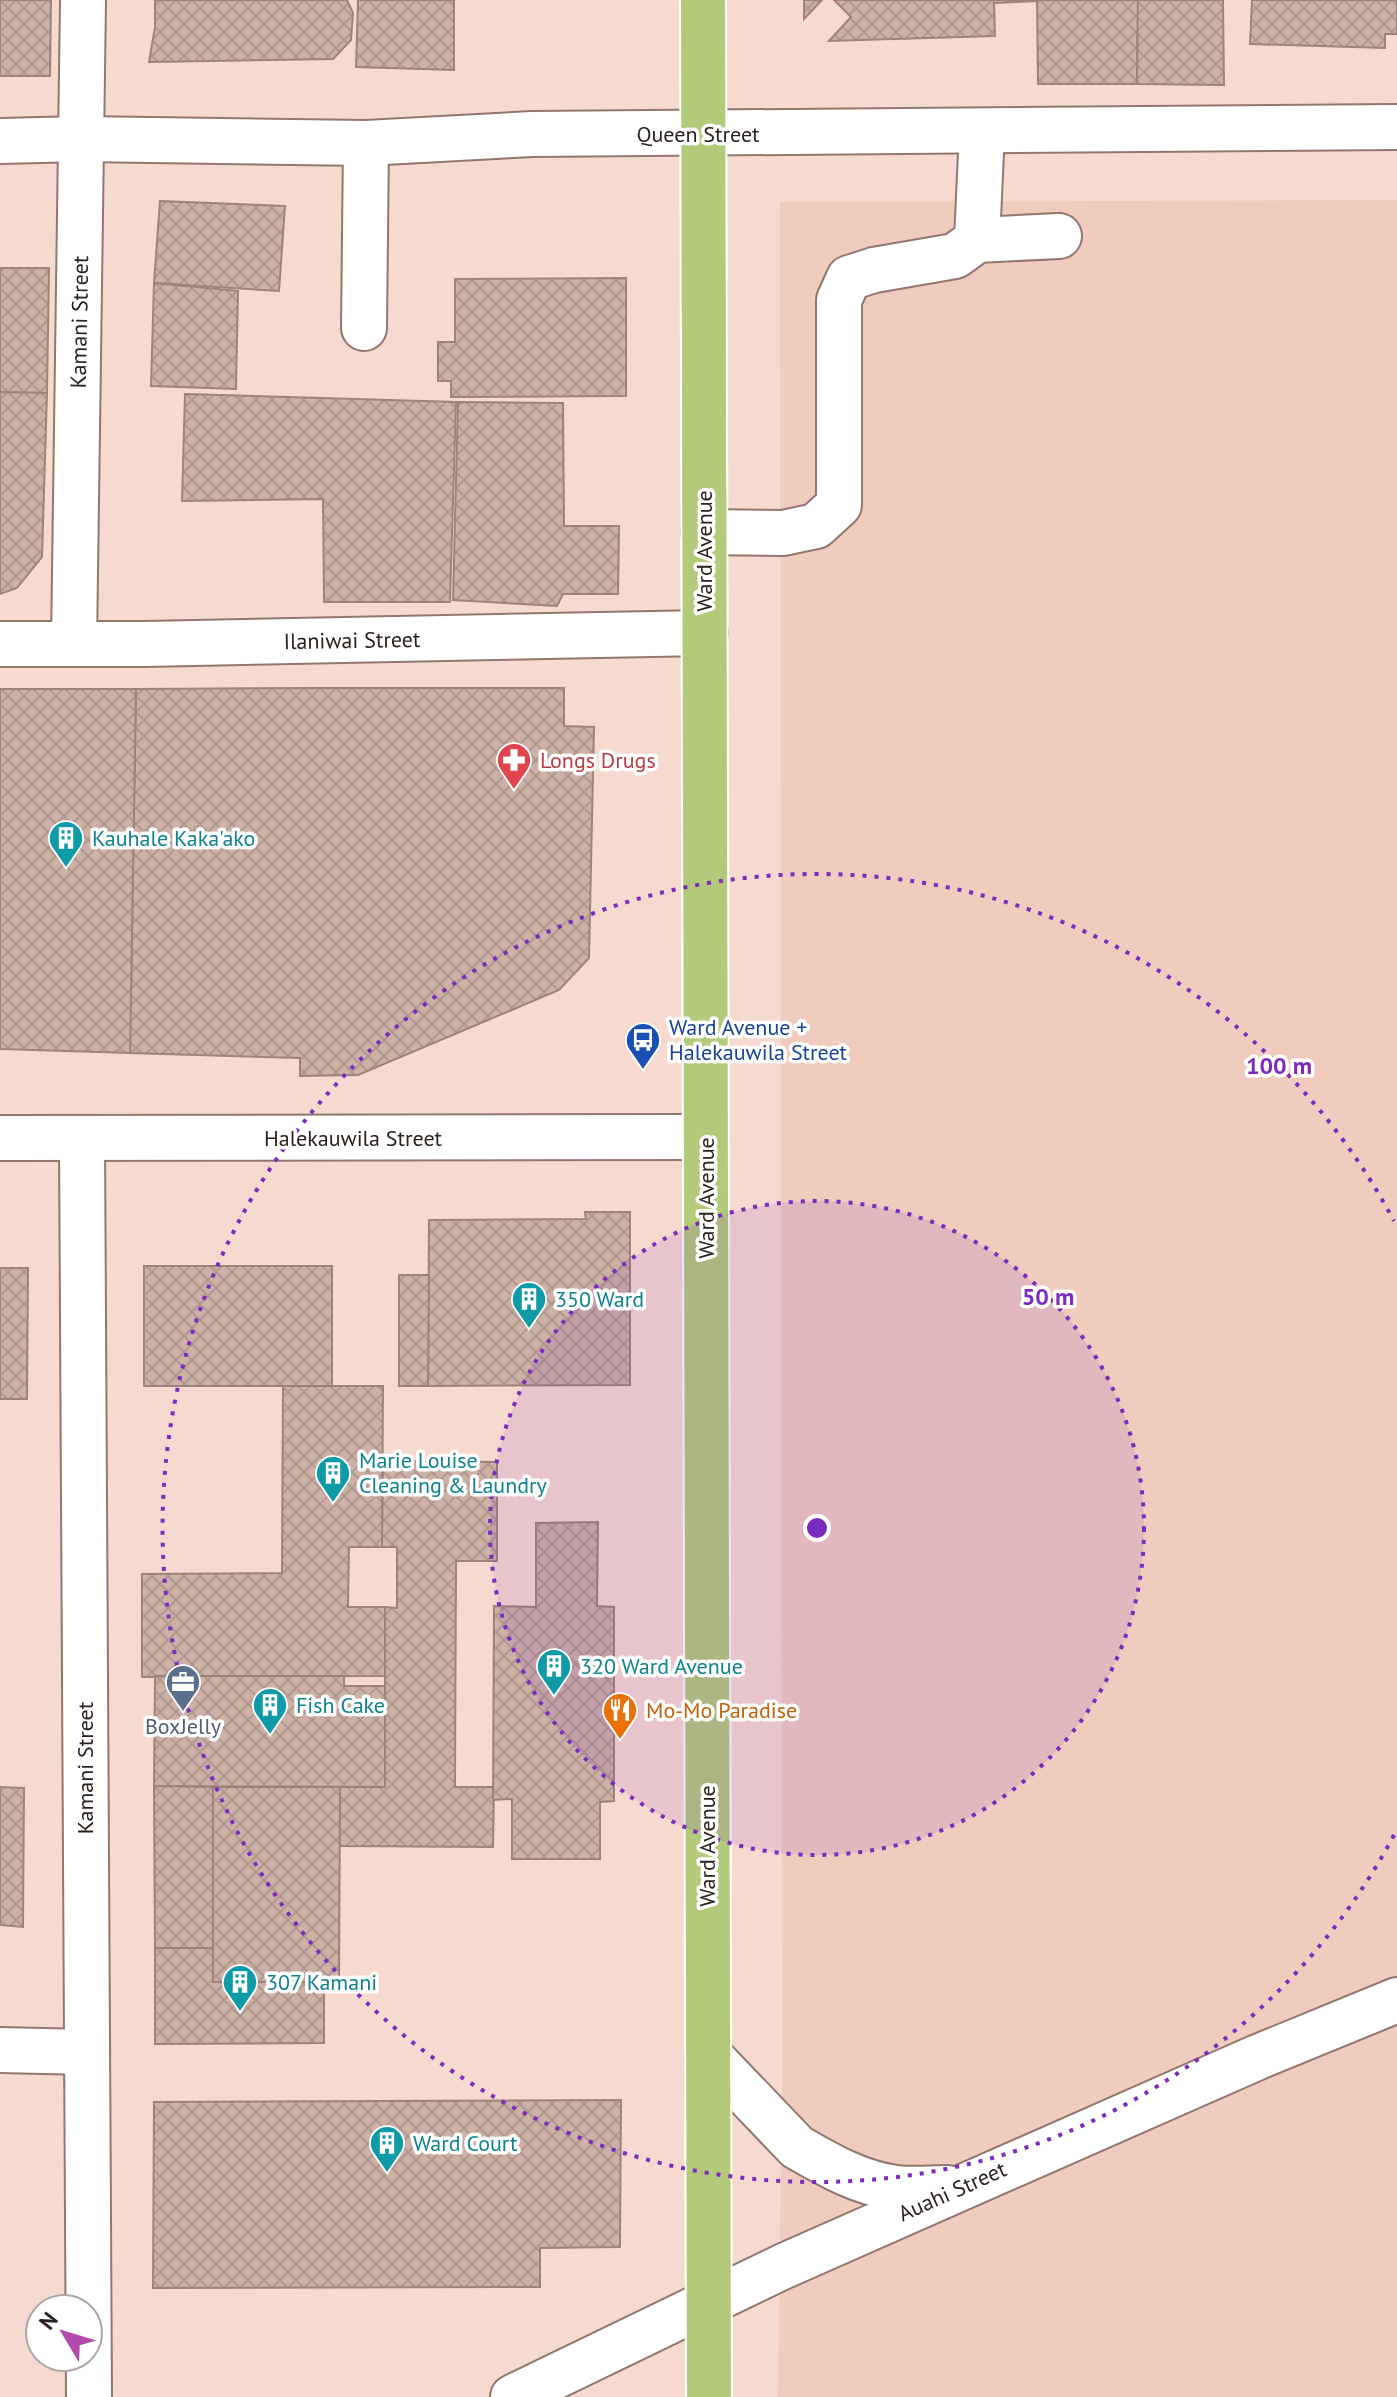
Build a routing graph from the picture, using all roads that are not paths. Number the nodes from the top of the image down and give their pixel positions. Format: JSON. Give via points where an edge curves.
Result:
{"nodes":[{"id":1,"x":83,"y":0,"type":"edge"},
{"id":2,"x":703,"y":0,"type":"edge"},
{"id":3,"x":1397,"y":127,"type":"edge"},
{"id":4,"x":982,"y":131,"type":"junction"},
{"id":5,"x":703,"y":134,"type":"junction"},
{"id":6,"x":81,"y":139,"type":"junction"},
{"id":7,"x":0,"y":141,"type":"edge"},
{"id":8,"x":366,"y":143,"type":"junction"},
{"id":9,"x":1059,"y":236,"type":"dead end"},
{"id":10,"x":977,"y":240,"type":"junction"},
{"id":11,"x":364,"y":328,"type":"dead end"},
{"id":12,"x":704,"y":532,"type":"junction"},
{"id":13,"x":705,"y":633,"type":"junction"},
{"id":14,"x":0,"y":644,"type":"edge"},
{"id":15,"x":74,"y":644,"type":"junction"},
{"id":16,"x":706,"y":1137,"type":"junction"},
{"id":17,"x":0,"y":1138,"type":"edge"},
{"id":18,"x":82,"y":1139,"type":"junction"},
{"id":19,"x":1397,"y":2000,"type":"edge"},
{"id":20,"x":0,"y":2050,"type":"edge"},
{"id":21,"x":87,"y":2052,"type":"junction"},
{"id":22,"x":708,"y":2054,"type":"junction"},
{"id":23,"x":958,"y":2188,"type":"junction"},
{"id":24,"x":708,"y":2301,"type":"junction"},
{"id":25,"x":89,"y":2397,"type":"edge"},
{"id":26,"x":513,"y":2397,"type":"edge"},
{"id":27,"x":709,"y":2397,"type":"edge"}],
"edges":[{"from":1,"to":6,"type":"street","name":"Kamani Street"},
{"from":2,"to":5,"type":"main road","name":"Ward Avenue"},
{"from":3,"to":4,"type":"street","name":"Queen Street"},
{"from":4,"to":5,"type":"street","name":"Queen Street"},
{"from":4,"to":10,"type":"street"},
{"from":5,"to":8,"type":"street","name":"Queen Street","via":[[532,134]]},
{"from":5,"to":12,"type":"main road","name":"Ward Avenue"},
{"from":6,"to":7,"type":"street","name":"Queen Street"},
{"from":6,"to":8,"type":"street","name":"Queen Street"},
{"from":6,"to":15,"type":"street","name":"Kamani Street"},
{"from":8,"to":11,"type":"street"},
{"from":9,"to":10,"type":"street"},
{"from":10,"to":12,"type":"street","via":[[955,256],[849,278],[839,300],[839,505],[816,526],[783,533]]},
{"from":12,"to":13,"type":"main road","name":"Ward Avenue"},
{"from":13,"to":15,"type":"street","name":"Ilaniwai Street"},
{"from":13,"to":16,"type":"main road","name":"Ward Avenue"},
{"from":14,"to":15,"type":"street","name":"Ilaniwai Street"},
{"from":16,"to":18,"type":"street","name":"Halekauwila Street"},
{"from":16,"to":22,"type":"main road","name":"Ward Avenue"},
{"from":17,"to":18,"type":"street","name":"Halekauwila Street"},
{"from":18,"to":21,"type":"street","name":"Kamani Street"},
{"from":19,"to":23,"type":"street","name":"Auahi Street"},
{"from":20,"to":21,"type":"street"},
{"from":21,"to":25,"type":"street","name":"Kamani Street"},
{"from":22,"to":23,"type":"street","via":[[806,2152],[853,2177],[896,2188]]},
{"from":22,"to":24,"type":"main road","name":"Ward Avenue"},
{"from":23,"to":24,"type":"street","name":"Auahi Street"},
{"from":24,"to":26,"type":"street","name":"Auahi Street"},
{"from":24,"to":27,"type":"main road","name":"Ward Avenue"}]}
